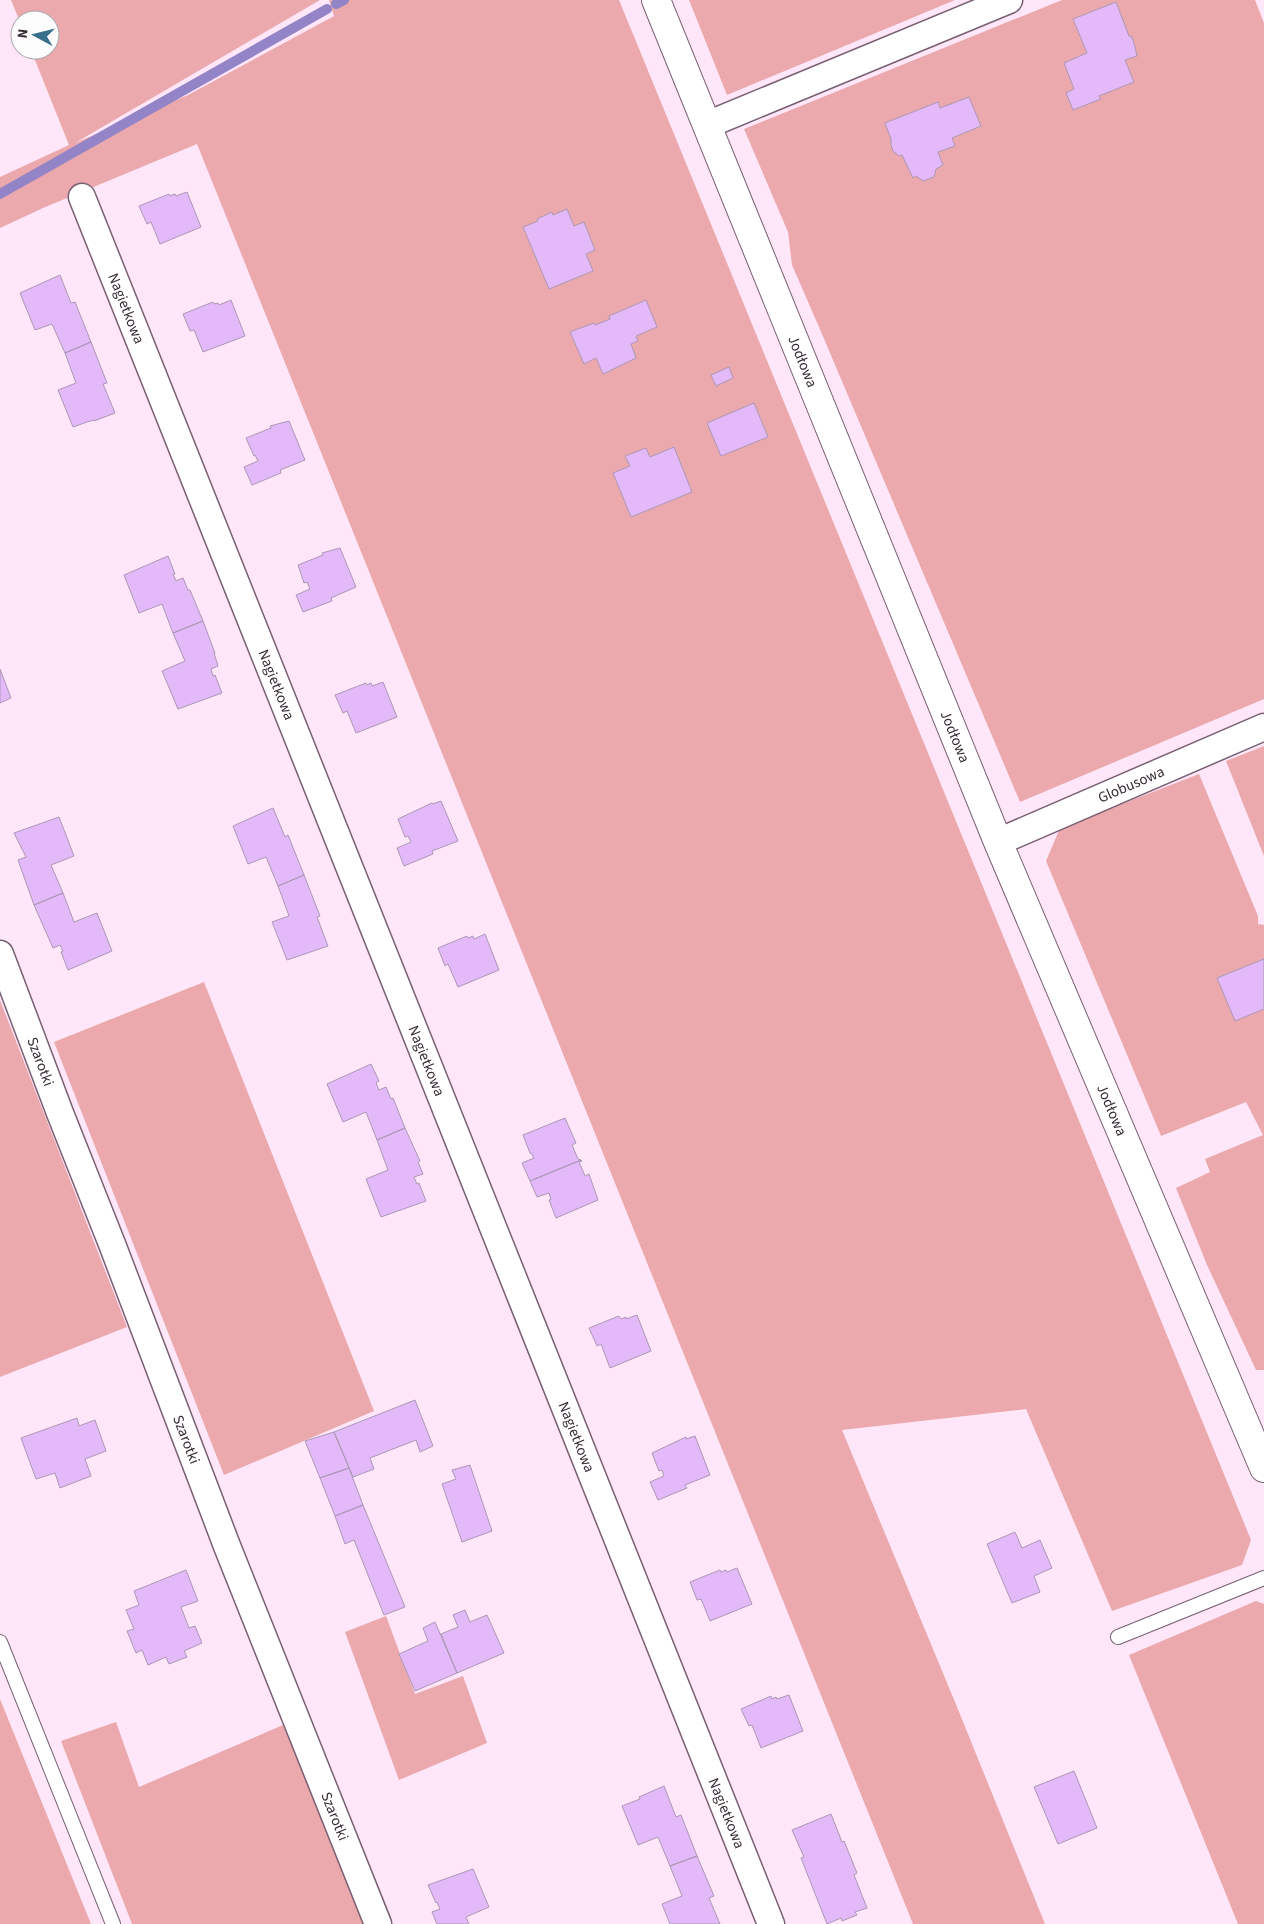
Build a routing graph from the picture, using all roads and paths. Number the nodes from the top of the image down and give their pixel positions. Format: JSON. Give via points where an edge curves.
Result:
{"nodes":[{"id":1,"x":656,"y":0,"type":"edge"},
{"id":2,"x":1009,"y":0,"type":"edge"},
{"id":3,"x":707,"y":125,"type":"junction"},
{"id":4,"x":82,"y":197,"type":"dead end"},
{"id":5,"x":1264,"y":727,"type":"edge"},
{"id":6,"x":998,"y":842,"type":"junction"},
{"id":7,"x":0,"y":954,"type":"edge"},
{"id":8,"x":1264,"y":1468,"type":"edge"},
{"id":9,"x":1264,"y":1578,"type":"edge"},
{"id":10,"x":1118,"y":1637,"type":"dead end"},
{"id":11,"x":0,"y":1642,"type":"edge"},
{"id":12,"x":113,"y":1924,"type":"edge"},
{"id":13,"x":378,"y":1924,"type":"edge"},
{"id":14,"x":771,"y":1924,"type":"edge"}],
"edges":[{"from":1,"to":3,"type":"street","name":"Jodłowa"},
{"from":2,"to":3,"type":"street"},
{"from":3,"to":6,"type":"street","name":"Jodłowa"},
{"from":4,"to":14,"type":"street","name":"Nagietkowa"},
{"from":5,"to":6,"type":"street","name":"Globusowa"},
{"from":6,"to":8,"type":"street","name":"Jodłowa"},
{"from":7,"to":13,"type":"street","name":"Szarotki","via":[[227,1546]]},
{"from":9,"to":10,"type":"lane"},
{"from":11,"to":12,"type":"lane"}]}
